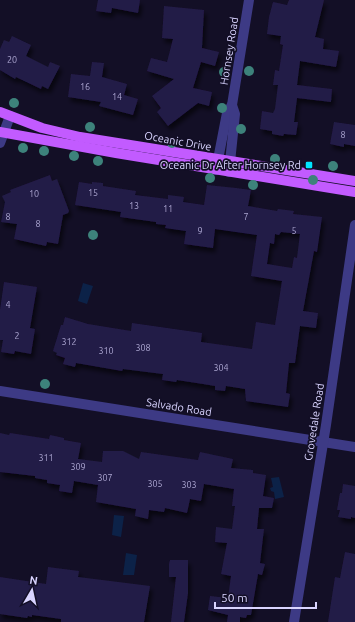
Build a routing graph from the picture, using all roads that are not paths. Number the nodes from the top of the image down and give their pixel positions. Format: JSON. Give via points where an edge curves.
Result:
{"nodes":[{"id":1,"x":249,"y":0,"type":"edge"},
{"id":2,"x":232,"y":105,"type":"junction"},
{"id":3,"x":0,"y":112,"type":"edge"},
{"id":4,"x":10,"y":116,"type":"junction"},
{"id":5,"x":1,"y":136,"type":"edge"},
{"id":6,"x":217,"y":165,"type":"junction"},
{"id":7,"x":229,"y":167,"type":"junction"},
{"id":8,"x":355,"y":181,"type":"edge"},
{"id":9,"x":355,"y":192,"type":"edge"},
{"id":10,"x":355,"y":225,"type":"edge"},
{"id":11,"x":0,"y":391,"type":"edge"},
{"id":12,"x":323,"y":442,"type":"junction"},
{"id":13,"x":355,"y":447,"type":"edge"},
{"id":14,"x":294,"y":622,"type":"edge"}],
"edges":[{"from":1,"to":2,"type":"street","name":"Hornsey Road"},
{"from":2,"to":6,"type":"street","name":"Hornsey Road","via":[[227,113]]},
{"from":2,"to":7,"type":"street","name":"Hornsey Road","via":[[235,114]]},
{"from":3,"to":4,"type":"main road","name":"Oceanic Drive"},
{"from":4,"to":5,"type":"street"},
{"from":4,"to":6,"type":"main road","name":"Oceanic Drive","via":[[42,128],[80,137]]},
{"from":5,"to":6,"type":"main road","name":"Oceanic Drive"},
{"from":6,"to":7,"type":"main road","name":"Oceanic Drive"},
{"from":7,"to":8,"type":"main road","name":"Oceanic Drive"},
{"from":7,"to":9,"type":"main road","name":"Oceanic Drive"},
{"from":10,"to":12,"type":"street","name":"Grovedale Road"},
{"from":11,"to":12,"type":"street","name":"Salvado Road"},
{"from":12,"to":13,"type":"street","name":"Salvado Road"},
{"from":12,"to":14,"type":"street","name":"Grovedale Road"}]}
